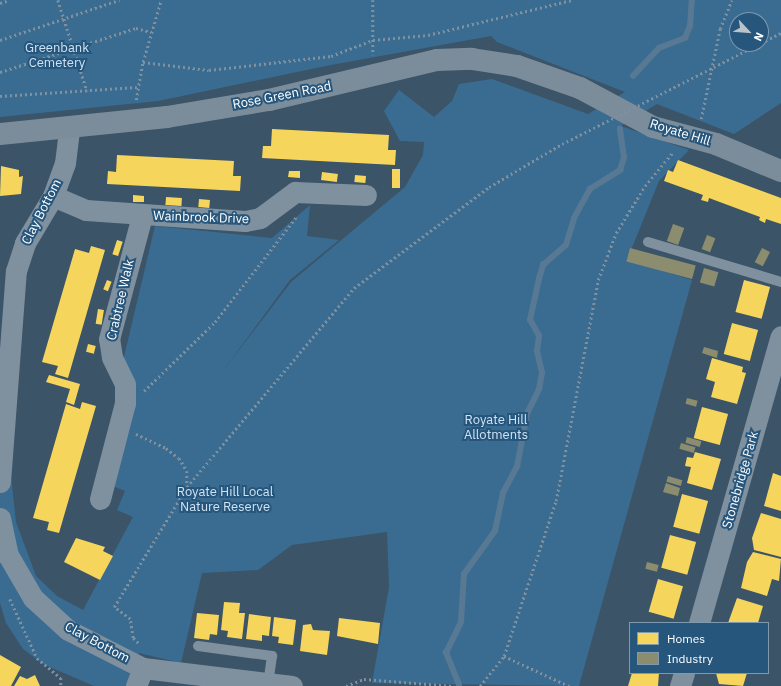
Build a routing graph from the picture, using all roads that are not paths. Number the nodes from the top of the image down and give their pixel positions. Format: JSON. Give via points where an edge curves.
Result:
{"nodes":[{"id":1,"x":558,"y":82,"type":"joint"},
{"id":2,"x":69,"y":128,"type":"junction"},
{"id":3,"x":0,"y":134,"type":"edge"},
{"id":4,"x":781,"y":171,"type":"edge"},
{"id":5,"x":366,"y":195,"type":"dead end"},
{"id":6,"x":53,"y":196,"type":"junction"},
{"id":7,"x":142,"y":216,"type":"junction"},
{"id":8,"x":648,"y":242,"type":"dead end"},
{"id":9,"x":8,"y":271,"type":"edge"},
{"id":10,"x":781,"y":282,"type":"edge"},
{"id":11,"x":781,"y":336,"type":"edge"},
{"id":12,"x":3,"y":436,"type":"edge"},
{"id":13,"x":0,"y":482,"type":"edge"},
{"id":14,"x":100,"y":499,"type":"dead end"},
{"id":15,"x":0,"y":518,"type":"edge"},
{"id":16,"x":699,"y":622,"type":"edge"},
{"id":17,"x":198,"y":646,"type":"dead end"},
{"id":18,"x":684,"y":674,"type":"edge"},
{"id":19,"x":140,"y":677,"type":"edge"},
{"id":20,"x":240,"y":683,"type":"edge"},
{"id":21,"x":268,"y":683,"type":"junction"},
{"id":22,"x":292,"y":686,"type":"edge"},
{"id":23,"x":680,"y":686,"type":"edge"}],
"edges":[{"from":1,"to":2,"type":"main road","name":"Rose Green Road","via":[[517,66],[472,59],[437,60],[268,100],[134,121]]},
{"from":1,"to":4,"type":"main road","name":"Royate Hill","via":[[604,98],[653,127]]},
{"from":2,"to":3,"type":"main road","name":"Rose Green Road"},
{"from":2,"to":6,"type":"street","name":"Clay Bottom","via":[[65,163]]},
{"from":5,"to":7,"type":"street","name":"Wainbrook Drive","via":[[306,190],[296,192],[260,218],[245,222]]},
{"from":6,"to":7,"type":"street","name":"Wainbrook Drive","via":[[86,210]]},
{"from":6,"to":9,"type":"street","name":"Clay Bottom"},
{"from":7,"to":14,"type":"street","name":"Crabtree Walk","via":[[109,339],[112,357],[125,384],[125,403]]},
{"from":8,"to":10,"type":"lane"},
{"from":9,"to":12,"type":"street","name":"Clay Bottom"},
{"from":11,"to":16,"type":"street","name":"Stonebridge Park"},
{"from":12,"to":13,"type":"street","name":"Clay Bottom"},
{"from":15,"to":19,"type":"street","name":"Clay Bottom","via":[[8,555],[33,598],[68,630]]},
{"from":17,"to":21,"type":"lane","via":[[277,657]]},
{"from":18,"to":23,"type":"street"},
{"from":19,"to":20,"type":"street","name":"Clay Bottom"},
{"from":20,"to":21,"type":"street","name":"Clay Bottom"},
{"from":21,"to":22,"type":"street","name":"Clay Bottom"}]}
